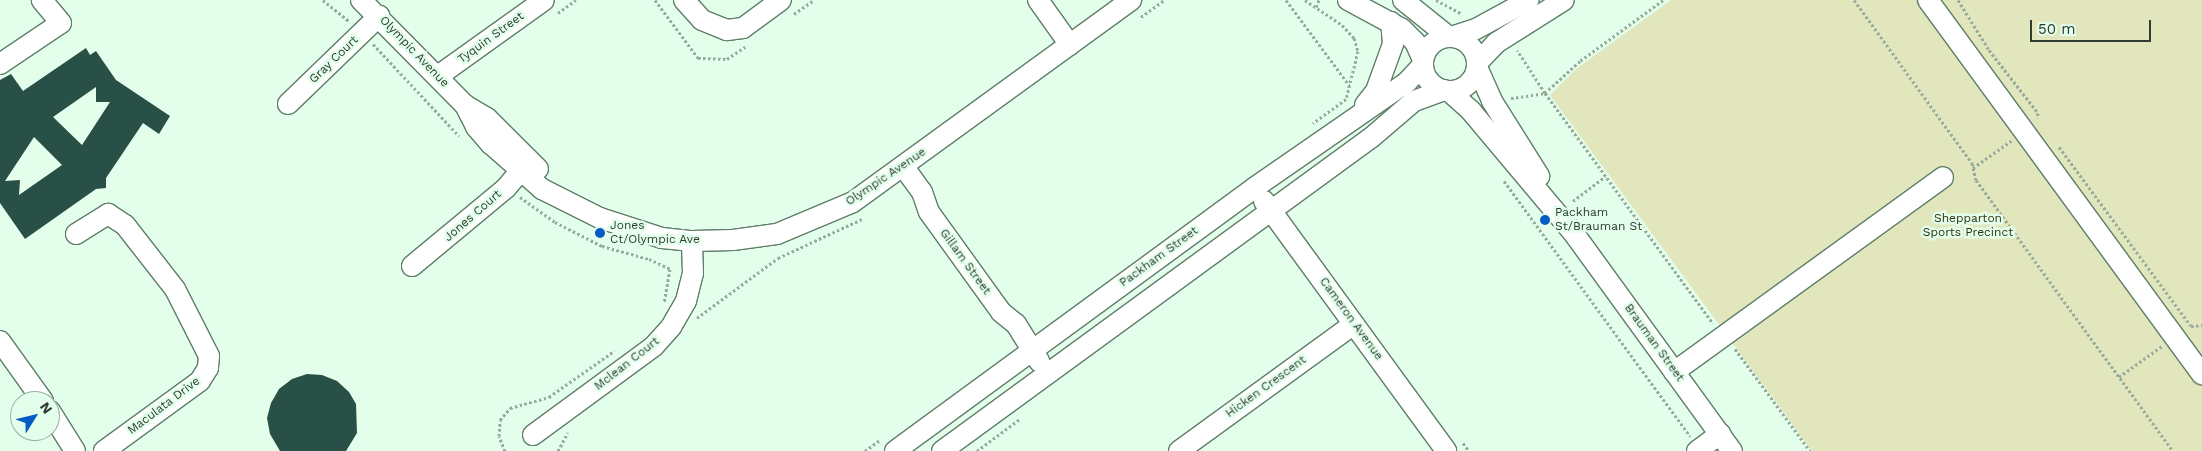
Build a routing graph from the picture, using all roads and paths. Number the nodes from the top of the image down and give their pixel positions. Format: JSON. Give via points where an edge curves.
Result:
{"nodes":[{"id":1,"x":42,"y":0,"type":"edge"},
{"id":2,"x":323,"y":0,"type":"edge"},
{"id":3,"x":361,"y":0,"type":"edge"},
{"id":4,"x":544,"y":0,"type":"edge"},
{"id":5,"x":684,"y":0,"type":"edge"},
{"id":6,"x":781,"y":0,"type":"edge"},
{"id":7,"x":1038,"y":0,"type":"edge"},
{"id":8,"x":1131,"y":0,"type":"edge"},
{"id":9,"x":1286,"y":0,"type":"edge"},
{"id":10,"x":1306,"y":0,"type":"edge"},
{"id":11,"x":1319,"y":0,"type":"edge"},
{"id":12,"x":1348,"y":0,"type":"edge"},
{"id":13,"x":1403,"y":0,"type":"edge"},
{"id":14,"x":1529,"y":0,"type":"edge"},
{"id":15,"x":1564,"y":0,"type":"edge"},
{"id":16,"x":1663,"y":0,"type":"edge"},
{"id":17,"x":1854,"y":0,"type":"edge"},
{"id":18,"x":1929,"y":0,"type":"edge"},
{"id":19,"x":1958,"y":0,"type":"edge"},
{"id":20,"x":1316,"y":7,"type":"junction"},
{"id":21,"x":379,"y":16,"type":"junction"},
{"id":22,"x":1392,"y":22,"type":"junction"},
{"id":23,"x":362,"y":34,"type":"junction"},
{"id":24,"x":1450,"y":37,"type":"junction"},
{"id":25,"x":1070,"y":45,"type":"junction"},
{"id":26,"x":1424,"y":63,"type":"junction"},
{"id":27,"x":0,"y":64,"type":"edge"},
{"id":28,"x":1477,"y":65,"type":"junction"},
{"id":29,"x":438,"y":76,"type":"junction"},
{"id":30,"x":1446,"y":90,"type":"junction"},
{"id":31,"x":288,"y":104,"type":"dead end"},
{"id":32,"x":1357,"y":114,"type":"junction"},
{"id":33,"x":2025,"y":131,"type":"junction"},
{"id":34,"x":465,"y":142,"type":"dead end"},
{"id":35,"x":2051,"y":143,"type":"dead end"},
{"id":36,"x":1519,"y":156,"type":"junction"},
{"id":37,"x":1974,"y":168,"type":"junction"},
{"id":38,"x":898,"y":170,"type":"junction"},
{"id":39,"x":519,"y":172,"type":"junction"},
{"id":40,"x":1606,"y":176,"type":"junction"},
{"id":41,"x":1502,"y":177,"type":"dead end"},
{"id":42,"x":1943,"y":177,"type":"dead end"},
{"id":43,"x":1254,"y":188,"type":"junction"},
{"id":44,"x":1573,"y":201,"type":"dead end"},
{"id":45,"x":1271,"y":211,"type":"junction"},
{"id":46,"x":76,"y":234,"type":"dead end"},
{"id":47,"x":692,"y":241,"type":"junction"},
{"id":48,"x":412,"y":266,"type":"dead end"},
{"id":49,"x":662,"y":309,"type":"dead end"},
{"id":50,"x":1354,"y":324,"type":"junction"},
{"id":51,"x":2202,"y":325,"type":"edge"},
{"id":52,"x":2183,"y":331,"type":"junction"},
{"id":53,"x":1722,"y":336,"type":"junction"},
{"id":54,"x":0,"y":340,"type":"edge"},
{"id":55,"x":618,"y":348,"type":"dead end"},
{"id":56,"x":1029,"y":353,"type":"junction"},
{"id":57,"x":1674,"y":372,"type":"junction"},
{"id":58,"x":2202,"y":374,"type":"edge"},
{"id":59,"x":1045,"y":375,"type":"junction"},
{"id":60,"x":2119,"y":377,"type":"junction"},
{"id":61,"x":36,"y":391,"type":"edge"},
{"id":62,"x":1024,"y":416,"type":"dead end"},
{"id":63,"x":60,"y":426,"type":"edge"},
{"id":64,"x":1720,"y":434,"type":"junction"},
{"id":65,"x":533,"y":435,"type":"dead end"},
{"id":66,"x":1698,"y":450,"type":"edge"},
{"id":67,"x":76,"y":451,"type":"edge"},
{"id":68,"x":104,"y":451,"type":"edge"},
{"id":69,"x":505,"y":451,"type":"edge"},
{"id":70,"x":895,"y":451,"type":"edge"},
{"id":71,"x":942,"y":451,"type":"edge"},
{"id":72,"x":977,"y":451,"type":"edge"},
{"id":73,"x":1179,"y":451,"type":"edge"},
{"id":74,"x":1446,"y":451,"type":"edge"},
{"id":75,"x":1732,"y":451,"type":"edge"},
{"id":76,"x":1810,"y":451,"type":"edge"},
{"id":77,"x":2173,"y":451,"type":"edge"}],
"edges":[{"from":1,"to":27,"type":"street","via":[[61,24]]},
{"from":2,"to":23,"type":"path"},
{"from":3,"to":21,"type":"street","name":"Olympic Avenue"},
{"from":4,"to":29,"type":"street","name":"Tyquin Street"},
{"from":5,"to":6,"type":"street","via":[[702,20],[728,30],[743,28]]},
{"from":7,"to":25,"type":"street"},
{"from":8,"to":25,"type":"street","name":"Olympic Avenue"},
{"from":9,"to":20,"type":"path","via":[[1349,86],[1358,58],[1357,45],[1342,25]]},
{"from":10,"to":20,"type":"path"},
{"from":11,"to":20,"type":"path"},
{"from":12,"to":22,"type":"street"},
{"from":13,"to":24,"type":"street"},
{"from":14,"to":24,"type":"street","via":[[1476,30]]},
{"from":15,"to":28,"type":"street","via":[[1496,43]]},
{"from":16,"to":40,"type":"path","via":[[1580,61],[1546,93]]},
{"from":17,"to":37,"type":"path"},
{"from":18,"to":33,"type":"street"},
{"from":19,"to":33,"type":"path","via":[[1989,50],[2038,113],[2036,123]]},
{"from":21,"to":23,"type":"street","name":"Gray Court"},
{"from":21,"to":29,"type":"street","name":"Olympic Avenue"},
{"from":22,"to":26,"type":"street","via":[[1413,40]]},
{"from":22,"to":32,"type":"street","via":[[1394,40],[1380,81]]},
{"from":23,"to":31,"type":"street","name":"Gray Court"},
{"from":23,"to":34,"type":"path"},
{"from":24,"to":26,"type":"street","via":[[1433,43]]},
{"from":24,"to":28,"type":"street","via":[[1468,43]]},
{"from":25,"to":38,"type":"street","name":"Olympic Avenue"},
{"from":26,"to":30,"type":"street","via":[[1430,81]]},
{"from":26,"to":32,"type":"street","name":"Packham Street","via":[[1402,85]]},
{"from":28,"to":30,"type":"street","via":[[1468,84]]},
{"from":28,"to":36,"type":"street","name":"Brauman Street"},
{"from":29,"to":39,"type":"street","name":"Olympic Avenue","via":[[465,105],[487,118]]},
{"from":30,"to":36,"type":"street","name":"Brauman Street"},
{"from":30,"to":45,"type":"street","via":[[1414,101],[1372,138]]},
{"from":32,"to":43,"type":"street","name":"Packham Street"},
{"from":33,"to":37,"type":"path"},
{"from":33,"to":52,"type":"street"},
{"from":35,"to":52,"type":"path","via":[[2064,150]]},
{"from":36,"to":57,"type":"street","name":"Brauman Street"},
{"from":37,"to":60,"type":"path","via":[[1976,180]]},
{"from":38,"to":47,"type":"street","name":"Olympic Avenue","via":[[853,202],[777,234]]},
{"from":38,"to":56,"type":"street","name":"Gillam Street","via":[[912,199],[929,212],[1001,312],[1016,324]]},
{"from":39,"to":47,"type":"street","name":"Olympic Avenue","via":[[575,205],[632,229]]},
{"from":39,"to":48,"type":"street","name":"Jones Court"},
{"from":39,"to":49,"type":"path","via":[[555,222],[602,246],[649,259],[670,269]]},
{"from":40,"to":44,"type":"path"},
{"from":40,"to":53,"type":"path"},
{"from":41,"to":66,"type":"path"},
{"from":42,"to":53,"type":"street"},
{"from":43,"to":45,"type":"street","name":"Cameron Avenue"},
{"from":43,"to":56,"type":"street","name":"Packham Street"},
{"from":45,"to":50,"type":"street","name":"Cameron Avenue"},
{"from":45,"to":59,"type":"street"},
{"from":46,"to":68,"type":"street","name":"Maculata Drive","via":[[108,214],[124,225],[176,289],[209,356],[208,368],[200,381]]},
{"from":47,"to":65,"type":"street","name":"Mclean Court","via":[[693,273],[686,301],[671,327],[654,346]]},
{"from":50,"to":73,"type":"street","name":"Hicken Crescent"},
{"from":50,"to":74,"type":"street","name":"Cameron Avenue"},
{"from":51,"to":52,"type":"path"},
{"from":52,"to":58,"type":"street"},
{"from":52,"to":60,"type":"path"},
{"from":53,"to":57,"type":"street"},
{"from":53,"to":76,"type":"path"},
{"from":54,"to":61,"type":"street"},
{"from":55,"to":69,"type":"path","via":[[549,397],[510,408],[500,420],[499,436]]},
{"from":56,"to":59,"type":"street","name":"Gillam Street"},
{"from":56,"to":70,"type":"street","name":"Packham Street"},
{"from":57,"to":64,"type":"street","name":"Brauman Street"},
{"from":59,"to":71,"type":"street"},
{"from":60,"to":77,"type":"path"},
{"from":62,"to":72,"type":"path"},
{"from":63,"to":67,"type":"street"},
{"from":64,"to":66,"type":"street"},
{"from":64,"to":75,"type":"street","name":"Brauman Street"}]}
